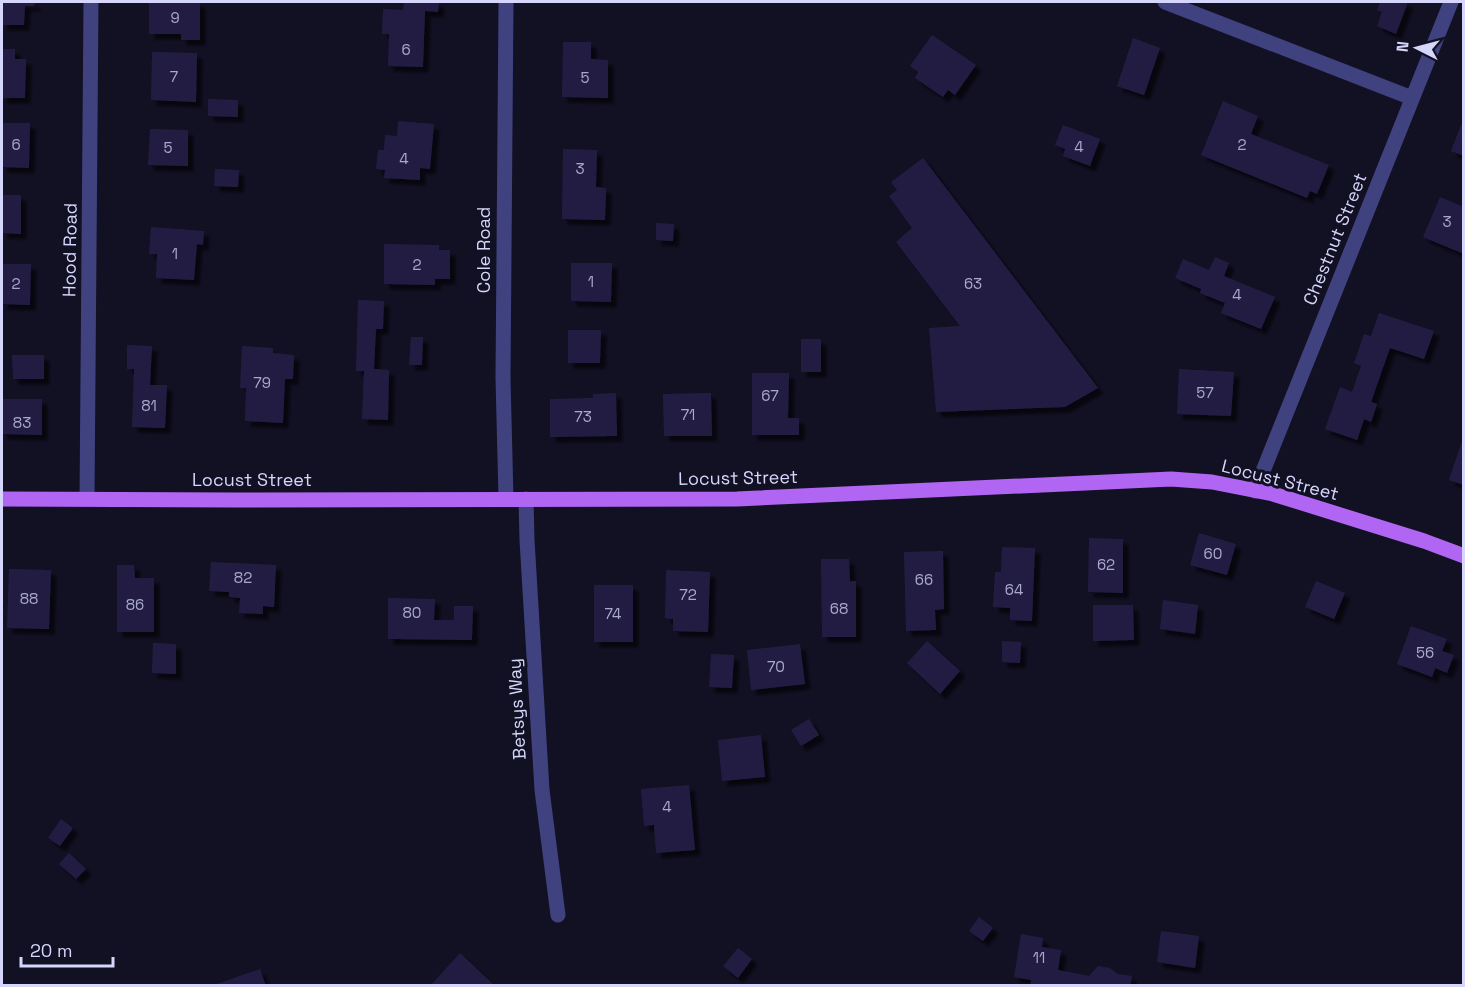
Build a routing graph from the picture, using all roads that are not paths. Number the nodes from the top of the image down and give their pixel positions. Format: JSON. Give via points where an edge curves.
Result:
{"nodes":[{"id":1,"x":91,"y":2,"type":"edge"},
{"id":2,"x":506,"y":2,"type":"edge"},
{"id":3,"x":1165,"y":2,"type":"edge"},
{"id":4,"x":1451,"y":2,"type":"edge"},
{"id":5,"x":1412,"y":98,"type":"junction"},
{"id":6,"x":1255,"y":490,"type":"junction"},
{"id":7,"x":2,"y":499,"type":"edge"},
{"id":8,"x":87,"y":499,"type":"junction"},
{"id":9,"x":506,"y":499,"type":"junction"},
{"id":10,"x":526,"y":499,"type":"junction"},
{"id":11,"x":1464,"y":556,"type":"edge"},
{"id":12,"x":558,"y":915,"type":"dead end"}],
"edges":[{"from":1,"to":8,"type":"street","name":"Hood Road"},
{"from":2,"to":9,"type":"street","name":"Cole Road"},
{"from":3,"to":5,"type":"street"},
{"from":4,"to":5,"type":"street","name":"Chestnut Street"},
{"from":5,"to":6,"type":"street","name":"Chestnut Street"},
{"from":6,"to":10,"type":"main road","name":"Locust Street","via":[[1171,479],[737,499]]},
{"from":6,"to":11,"type":"main road","name":"Locust Street"},
{"from":7,"to":8,"type":"main road","name":"Locust Street"},
{"from":8,"to":9,"type":"main road","name":"Locust Street"},
{"from":9,"to":10,"type":"main road","name":"Locust Street"},
{"from":10,"to":12,"type":"street","name":"Betsys Way","via":[[542,790]]}]}
